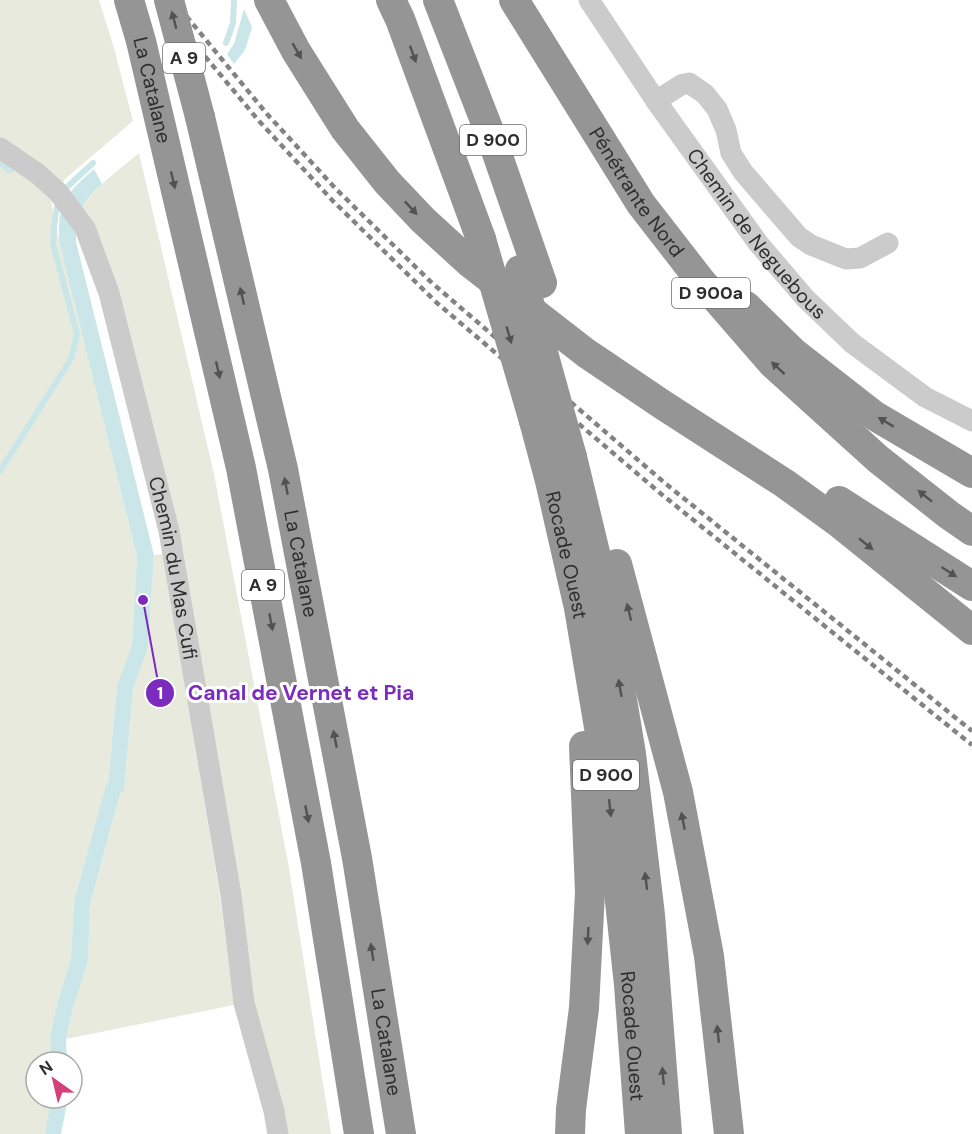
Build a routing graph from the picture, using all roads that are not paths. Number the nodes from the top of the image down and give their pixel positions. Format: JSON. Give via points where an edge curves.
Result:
{"nodes":[{"id":1,"x":129,"y":0,"type":"edge"},
{"id":2,"x":168,"y":0,"type":"edge"},
{"id":3,"x":269,"y":0,"type":"edge"},
{"id":4,"x":392,"y":0,"type":"edge"},
{"id":5,"x":422,"y":0,"type":"edge"},
{"id":6,"x":438,"y":0,"type":"edge"},
{"id":7,"x":514,"y":0,"type":"edge"},
{"id":8,"x":528,"y":0,"type":"edge"},
{"id":9,"x":589,"y":0,"type":"edge"},
{"id":10,"x":656,"y":101,"type":"junction"},
{"id":11,"x":0,"y":148,"type":"edge"},
{"id":12,"x":888,"y":243,"type":"dead end"},
{"id":13,"x":524,"y":282,"type":"junction"},
{"id":14,"x":972,"y":421,"type":"edge"},
{"id":15,"x":582,"y":461,"type":"junction"},
{"id":16,"x":972,"y":473,"type":"edge"},
{"id":17,"x":550,"y":481,"type":"junction"},
{"id":18,"x":972,"y":531,"type":"edge"},
{"id":19,"x":972,"y":586,"type":"edge"},
{"id":20,"x":972,"y":630,"type":"edge"},
{"id":21,"x":278,"y":1134,"type":"edge"},
{"id":22,"x":359,"y":1134,"type":"edge"},
{"id":23,"x":401,"y":1134,"type":"edge"},
{"id":24,"x":570,"y":1134,"type":"edge"},
{"id":25,"x":640,"y":1134,"type":"edge"},
{"id":26,"x":668,"y":1134,"type":"edge"},
{"id":27,"x":729,"y":1134,"type":"edge"}],
"edges":[{"from":1,"to":22,"type":"highway","name":"La Catalane","number":"A 9","one_way":true,"via":[[241,468],[316,863]]},
{"from":23,"to":2,"type":"highway","name":"La Catalane","number":"A 9","one_way":true,"bridge":true,"via":[[357,858],[283,469],[200,117]]},
{"from":3,"to":13,"type":"highway","one_way":true,"via":[[345,129],[387,182],[470,263]]},
{"from":4,"to":17,"type":"highway","name":"Rocade Ouest","number":"D 900","one_way":true,"bridge":true,"via":[[481,239]]},
{"from":5,"to":13,"type":"highway","name":"Rocade Ouest","number":"D 900","via":[[477,141]]},
{"from":6,"to":13,"type":"highway","number":"D 900","via":[[491,136]]},
{"from":18,"to":7,"type":"highway","name":"Pénétrante Nord","number":"D 900a","one_way":true,"via":[[879,459],[773,364],[700,280],[641,204]]},
{"from":16,"to":8,"type":"highway","one_way":true,"via":[[876,416],[793,352],[711,272],[651,199]]},
{"from":9,"to":10,"type":"street","name":"Chemin de Neguebous"},
{"from":10,"to":12,"type":"street","via":[[689,83],[705,94],[717,109],[731,153],[743,172],[799,237],[811,245],[846,259],[860,258]]},
{"from":10,"to":14,"type":"street","name":"Chemin de Neguebous","via":[[758,243],[805,297],[852,343],[925,397]]},
{"from":11,"to":21,"type":"street","name":"Chemin du Mas Cufi","via":[[58,192],[85,228],[110,293],[169,531],[231,895],[244,1003]]},
{"from":13,"to":15,"type":"highway","name":"Rocade Ouest","number":"D 900","bridge":true},
{"from":13,"to":19,"type":"highway","one_way":true,"via":[[580,341]]},
{"from":13,"to":20,"type":"highway","one_way":true,"via":[[586,353],[784,483]]},
{"from":26,"to":15,"type":"highway","name":"Rocade Ouest","number":"D 900","one_way":true,"via":[[650,915],[631,754]]},
{"from":27,"to":15,"type":"highway","number":"D 900","one_way":true,"via":[[709,956],[678,792]]},
{"from":17,"to":24,"type":"highway","number":"D 900","one_way":true,"via":[[584,742],[590,892],[585,1008]]},
{"from":17,"to":25,"type":"highway","name":"Rocade Ouest","number":"D 900","one_way":true,"via":[[579,608],[605,762],[629,985]]}]}
